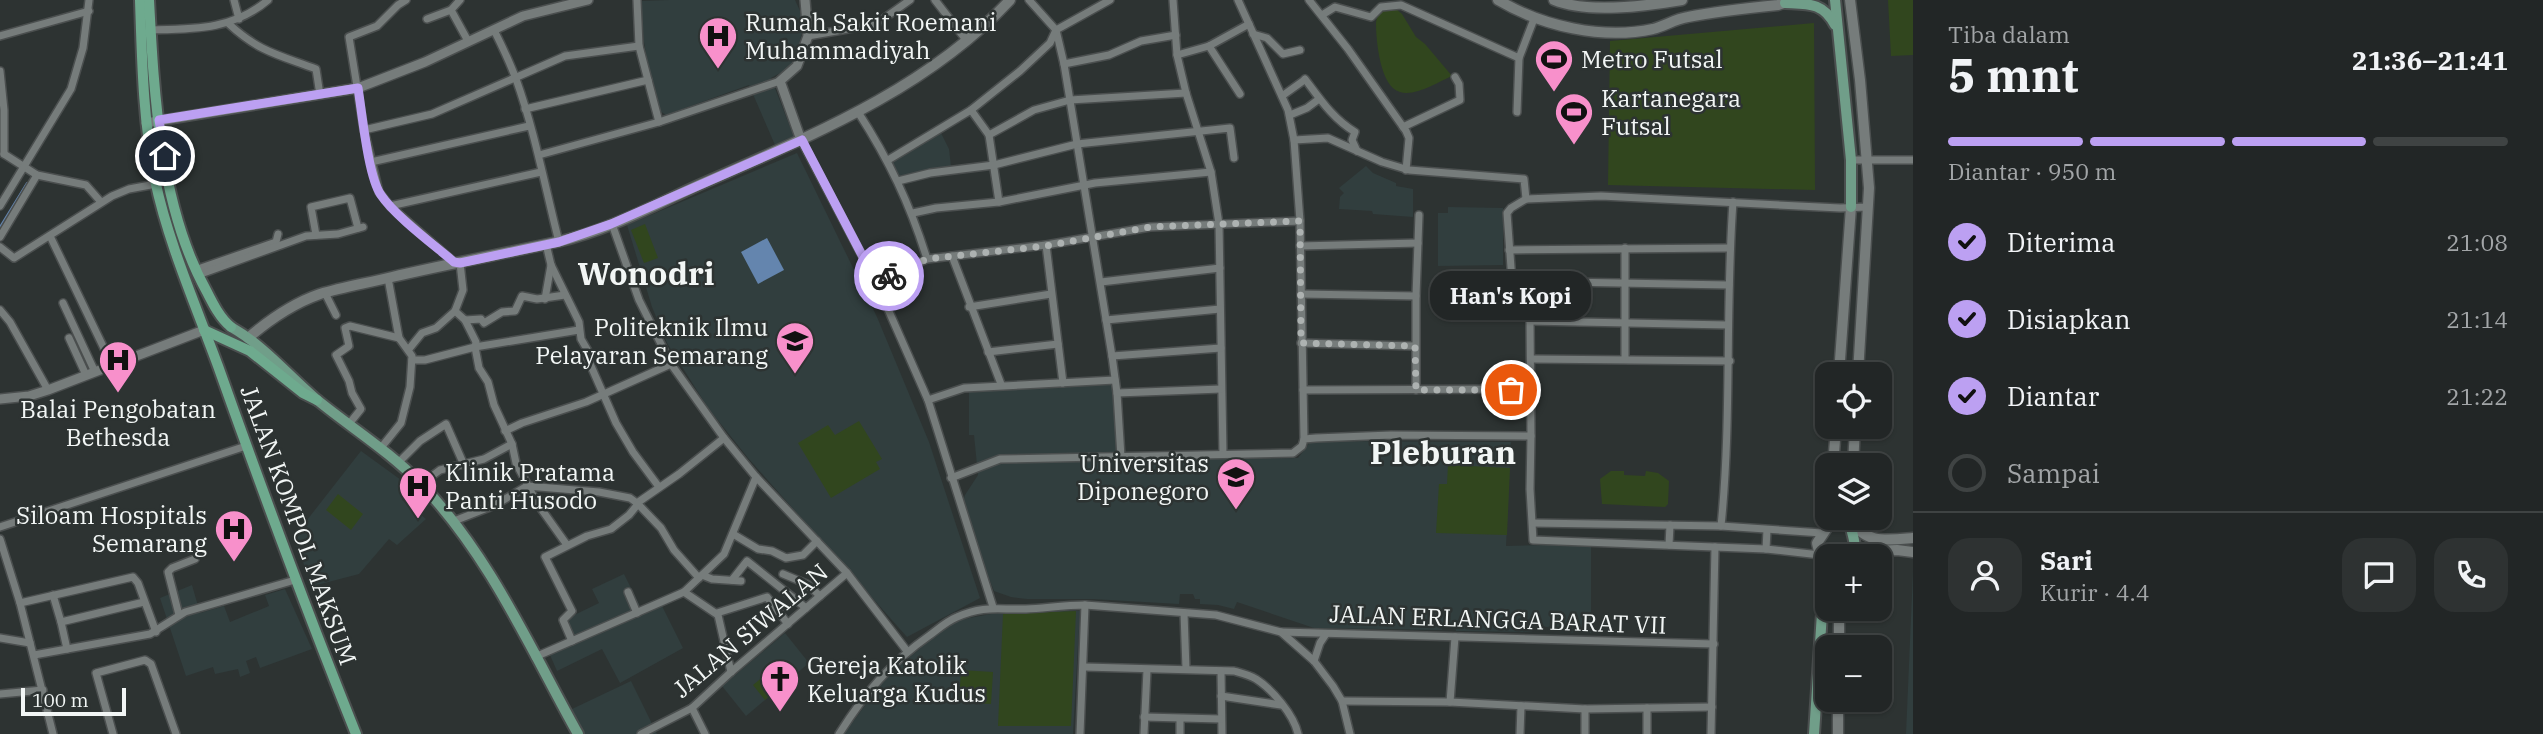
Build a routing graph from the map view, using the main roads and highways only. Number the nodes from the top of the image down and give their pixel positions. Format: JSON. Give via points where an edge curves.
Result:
{"nodes":[{"id":1,"x":140,"y":0,"type":"edge"},
{"id":2,"x":149,"y":0,"type":"edge"},
{"id":3,"x":1010,"y":0,"type":"edge"},
{"id":4,"x":1491,"y":0,"type":"edge"},
{"id":5,"x":1498,"y":0,"type":"edge"},
{"id":6,"x":1554,"y":0,"type":"edge"},
{"id":7,"x":1682,"y":0,"type":"edge"},
{"id":8,"x":1835,"y":0,"type":"edge"},
{"id":9,"x":1850,"y":0,"type":"edge"},
{"id":10,"x":1857,"y":0,"type":"edge"},
{"id":11,"x":1789,"y":1,"type":"edge"},
{"id":12,"x":1642,"y":3,"type":"edge"},
{"id":13,"x":1509,"y":6,"type":"junction"},
{"id":14,"x":1838,"y":34,"type":"junction"},
{"id":15,"x":1854,"y":34,"type":"junction"},
{"id":16,"x":1856,"y":54,"type":"junction"},
{"id":17,"x":1851,"y":207,"type":"joint"},
{"id":18,"x":198,"y":277,"type":"junction"},
{"id":19,"x":231,"y":327,"type":"joint"},
{"id":20,"x":204,"y":330,"type":"junction"},
{"id":21,"x":248,"y":338,"type":"junction"},
{"id":22,"x":226,"y":340,"type":"junction"},
{"id":23,"x":212,"y":350,"type":"junction"},
{"id":24,"x":1840,"y":362,"type":"edge"},
{"id":25,"x":1859,"y":362,"type":"edge"},
{"id":26,"x":317,"y":400,"type":"junction"},
{"id":27,"x":1858,"y":530,"type":"edge"},
{"id":28,"x":1913,"y":538,"type":"edge"},
{"id":29,"x":1892,"y":550,"type":"edge"},
{"id":30,"x":1913,"y":552,"type":"edge"},
{"id":31,"x":1821,"y":621,"type":"edge"},
{"id":32,"x":1838,"y":712,"type":"edge"},
{"id":33,"x":356,"y":734,"type":"edge"},
{"id":34,"x":578,"y":734,"type":"edge"},
{"id":35,"x":1814,"y":734,"type":"edge"},
{"id":36,"x":1838,"y":734,"type":"edge"}],
"edges":[{"from":1,"to":20,"type":"highway","name":"JALAN KOMPOL MAKSUM","via":[[146,123],[156,184]]},
{"from":2,"to":18,"type":"highway","via":[[170,188]]},
{"from":3,"to":21,"type":"main road","via":[[967,41],[910,82],[802,140],[611,224],[559,242],[325,293],[279,315]]},
{"from":4,"to":13,"type":"main road"},
{"from":5,"to":13,"type":"main road"},
{"from":6,"to":12,"type":"main road","via":[[1582,6]]},
{"from":7,"to":12,"type":"main road"},
{"from":8,"to":14,"type":"main road"},
{"from":9,"to":15,"type":"main road"},
{"from":10,"to":16,"type":"main road","via":[[1860,40]]},
{"from":11,"to":13,"type":"main road","via":[[1692,16],[1655,29],[1605,32],[1534,19]]},
{"from":11,"to":14,"type":"main road","via":[[1828,12]]},
{"from":14,"to":15,"type":"main road"},
{"from":14,"to":17,"type":"main road","via":[[1851,160]]},
{"from":15,"to":16,"type":"main road"},
{"from":16,"to":25,"type":"main road","via":[[1868,160]]},
{"from":17,"to":24,"type":"main road"},
{"from":18,"to":19,"type":"highway"},
{"from":18,"to":20,"type":"highway","via":[[206,306]]},
{"from":19,"to":21,"type":"main road"},
{"from":20,"to":22,"type":"highway"},
{"from":20,"to":23,"type":"highway","name":"JALAN KOMPOL MAKSUM"},
{"from":21,"to":26,"type":"main road"},
{"from":22,"to":23,"type":"highway","via":[[215,342]]},
{"from":22,"to":26,"type":"highway","via":[[250,351]]},
{"from":23,"to":33,"type":"highway","name":"JALAN KOMPOL MAKSUM"},
{"from":26,"to":34,"type":"main road","via":[[398,463],[454,521],[481,560]]},
{"from":27,"to":28,"type":"main road","via":[[1885,540]]},
{"from":29,"to":30,"type":"main road"},
{"from":31,"to":35,"type":"main road"},
{"from":32,"to":36,"type":"main road"}]}
